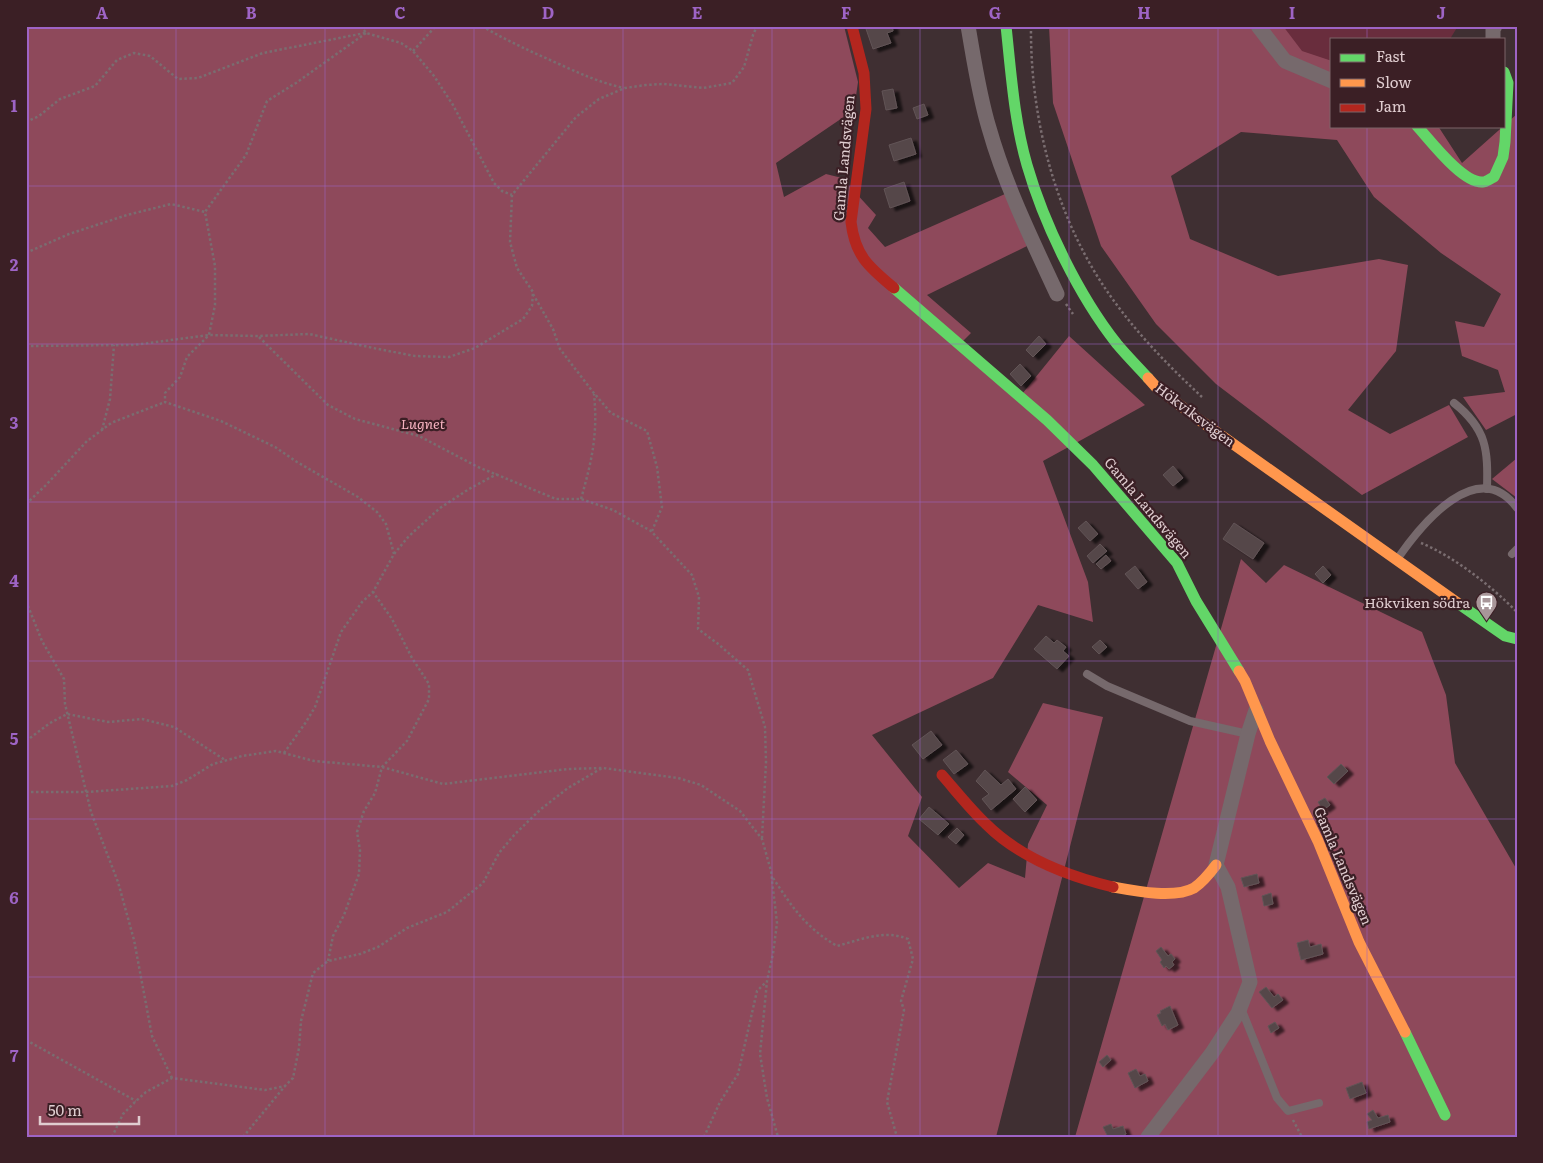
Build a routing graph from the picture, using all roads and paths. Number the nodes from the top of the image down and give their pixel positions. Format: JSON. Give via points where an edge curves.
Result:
{"nodes":[{"id":1,"x":361,"y":26,"type":"edge"},
{"id":2,"x":438,"y":26,"type":"edge"},
{"id":3,"x":482,"y":26,"type":"edge"},
{"id":4,"x":757,"y":26,"type":"edge"},
{"id":5,"x":852,"y":26,"type":"edge"},
{"id":6,"x":968,"y":26,"type":"edge"},
{"id":7,"x":1031,"y":26,"type":"edge"},
{"id":8,"x":1258,"y":26,"type":"edge"},
{"id":9,"x":1495,"y":26,"type":"edge"},
{"id":10,"x":1008,"y":29,"type":"edge"},
{"id":11,"x":366,"y":33,"type":"junction"},
{"id":12,"x":1493,"y":38,"type":"edge"},
{"id":13,"x":413,"y":51,"type":"junction"},
{"id":14,"x":1506,"y":78,"type":"edge"},
{"id":15,"x":1330,"y":80,"type":"edge"},
{"id":16,"x":626,"y":88,"type":"junction"},
{"id":17,"x":26,"y":122,"type":"edge"},
{"id":18,"x":1506,"y":122,"type":"edge"},
{"id":19,"x":1419,"y":128,"type":"edge"},
{"id":20,"x":1506,"y":128,"type":"edge"},
{"id":21,"x":512,"y":196,"type":"junction"},
{"id":22,"x":205,"y":212,"type":"junction"},
{"id":23,"x":26,"y":253,"type":"edge"},
{"id":24,"x":533,"y":292,"type":"junction"},
{"id":25,"x":1058,"y":294,"type":"dead end"},
{"id":26,"x":209,"y":335,"type":"junction"},
{"id":27,"x":258,"y":336,"type":"junction"},
{"id":28,"x":114,"y":345,"type":"junction"},
{"id":29,"x":26,"y":346,"type":"edge"},
{"id":30,"x":593,"y":392,"type":"junction"},
{"id":31,"x":165,"y":402,"type":"junction"},
{"id":32,"x":1206,"y":402,"type":"dead end"},
{"id":33,"x":1454,"y":403,"type":"dead end"},
{"id":34,"x":102,"y":430,"type":"junction"},
{"id":35,"x":496,"y":474,"type":"junction"},
{"id":36,"x":1487,"y":489,"type":"junction"},
{"id":37,"x":581,"y":499,"type":"junction"},
{"id":38,"x":26,"y":504,"type":"edge"},
{"id":39,"x":1517,"y":508,"type":"edge"},
{"id":40,"x":651,"y":531,"type":"junction"},
{"id":41,"x":1412,"y":539,"type":"junction"},
{"id":42,"x":394,"y":554,"type":"junction"},
{"id":43,"x":1397,"y":559,"type":"junction"},
{"id":44,"x":373,"y":592,"type":"junction"},
{"id":45,"x":26,"y":600,"type":"edge"},
{"id":46,"x":1517,"y":612,"type":"edge"},
{"id":47,"x":1514,"y":628,"type":"dead end"},
{"id":48,"x":1505,"y":636,"type":"junction"},
{"id":49,"x":1515,"y":644,"type":"edge"},
{"id":50,"x":1087,"y":674,"type":"dead end"},
{"id":51,"x":1256,"y":710,"type":"junction"},
{"id":52,"x":67,"y":714,"type":"junction"},
{"id":53,"x":1248,"y":734,"type":"junction"},
{"id":54,"x":26,"y":741,"type":"edge"},
{"id":55,"x":284,"y":753,"type":"junction"},
{"id":56,"x":226,"y":760,"type":"junction"},
{"id":57,"x":382,"y":767,"type":"junction"},
{"id":58,"x":603,"y":768,"type":"junction"},
{"id":59,"x":942,"y":775,"type":"dead end"},
{"id":60,"x":26,"y":792,"type":"edge"},
{"id":61,"x":86,"y":792,"type":"junction"},
{"id":62,"x":762,"y":839,"type":"junction"},
{"id":63,"x":1216,"y":865,"type":"junction"},
{"id":64,"x":772,"y":876,"type":"junction"},
{"id":65,"x":328,"y":961,"type":"junction"},
{"id":66,"x":767,"y":981,"type":"junction"},
{"id":67,"x":1240,"y":1006,"type":"junction"},
{"id":68,"x":26,"y":1040,"type":"edge"},
{"id":69,"x":172,"y":1078,"type":"junction"},
{"id":70,"x":285,"y":1086,"type":"junction"},
{"id":71,"x":136,"y":1102,"type":"junction"},
{"id":72,"x":1319,"y":1103,"type":"dead end"},
{"id":73,"x":1288,"y":1110,"type":"junction"},
{"id":74,"x":1445,"y":1115,"type":"dead end"},
{"id":75,"x":112,"y":1137,"type":"edge"},
{"id":76,"x":243,"y":1137,"type":"edge"},
{"id":77,"x":704,"y":1137,"type":"edge"},
{"id":78,"x":778,"y":1137,"type":"edge"},
{"id":79,"x":897,"y":1137,"type":"edge"},
{"id":80,"x":1148,"y":1137,"type":"edge"},
{"id":81,"x":1302,"y":1137,"type":"edge"}],
"edges":[{"from":1,"to":11,"type":"path"},
{"from":2,"to":13,"type":"path"},
{"from":3,"to":16,"type":"path","via":[[500,38],[588,78]]},
{"from":4,"to":16,"type":"path","via":[[744,67],[732,83],[703,88],[646,84]]},
{"from":5,"to":51,"type":"street","name":"Gamla Landsvägen","via":[[864,73],[866,109],[851,222],[859,252],[871,269],[896,292],[1047,420],[1093,465],[1176,563],[1245,681]]},
{"from":6,"to":25,"type":"street","via":[[988,126],[1021,215]]},
{"from":7,"to":32,"type":"path","via":[[1039,122],[1049,166],[1073,229],[1097,276],[1116,304],[1146,342]]},
{"from":8,"to":15,"type":"street","via":[[1286,61]]},
{"from":9,"to":12,"type":"street"},
{"from":10,"to":43,"type":"street","name":"Hökviksvägen","via":[[1015,108],[1027,165],[1046,218],[1076,283],[1117,344],[1156,388]]},
{"from":11,"to":13,"type":"path","via":[[401,43]]},
{"from":11,"to":17,"type":"path","via":[[263,53],[198,78],[178,79],[150,56],[134,53],[117,60],[96,86],[60,99]]},
{"from":11,"to":22,"type":"path","via":[[267,101],[246,155]]},
{"from":13,"to":21,"type":"path","via":[[452,105],[494,183]]},
{"from":14,"to":18,"type":"street"},
{"from":16,"to":21,"type":"path","via":[[599,99],[576,117]]},
{"from":19,"to":20,"type":"street","via":[[1461,173],[1484,182],[1494,176],[1501,163]]},
{"from":21,"to":24,"type":"path","via":[[510,242],[517,268]]},
{"from":22,"to":23,"type":"path","via":[[171,204],[127,214]]},
{"from":22,"to":26,"type":"path","via":[[215,266],[215,305]]},
{"from":24,"to":27,"type":"path","via":[[532,306],[523,319],[476,348],[449,356],[415,356],[309,334]]},
{"from":24,"to":30,"type":"path","via":[[560,349]]},
{"from":26,"to":27,"type":"path"},
{"from":26,"to":28,"type":"path"},
{"from":26,"to":31,"type":"path","via":[[187,357],[180,377],[165,393]]},
{"from":27,"to":35,"type":"path","via":[[328,405],[354,419],[419,436]]},
{"from":28,"to":29,"type":"path"},
{"from":28,"to":34,"type":"path","via":[[110,399]]},
{"from":30,"to":37,"type":"path","via":[[595,436]]},
{"from":30,"to":40,"type":"path","via":[[611,413],[647,431],[662,506]]},
{"from":31,"to":34,"type":"path","via":[[111,423]]},
{"from":31,"to":42,"type":"path","via":[[229,424],[275,447],[358,497],[386,524]]},
{"from":33,"to":36,"type":"lane","via":[[1475,424],[1486,447]]},
{"from":34,"to":38,"type":"path","via":[[87,441]]},
{"from":35,"to":37,"type":"path","via":[[556,499]]},
{"from":35,"to":42,"type":"path","via":[[440,508]]},
{"from":36,"to":39,"type":"lane","via":[[1500,492]]},
{"from":36,"to":41,"type":"lane","via":[[1457,496]]},
{"from":37,"to":40,"type":"path","via":[[613,510]]},
{"from":40,"to":62,"type":"path","via":[[692,575],[699,598],[698,629],[748,670],[765,727]]},
{"from":41,"to":43,"type":"lane"},
{"from":41,"to":46,"type":"path","via":[[1438,550],[1478,578]]},
{"from":42,"to":44,"type":"path"},
{"from":43,"to":48,"type":"street","name":"Hökviksvägen"},
{"from":44,"to":55,"type":"path","via":[[341,632],[315,706]]},
{"from":44,"to":57,"type":"path","via":[[429,684],[429,699],[407,741]]},
{"from":45,"to":52,"type":"path","via":[[42,641],[64,679]]},
{"from":47,"to":48,"type":"lane"},
{"from":48,"to":49,"type":"street","name":"Hökviksvägen"},
{"from":50,"to":53,"type":"lane","via":[[1107,686],[1190,721]]},
{"from":51,"to":53,"type":"street"},
{"from":51,"to":74,"type":"street","name":"Gamla Landsvägen","via":[[1318,841],[1359,942]]},
{"from":52,"to":54,"type":"path"},
{"from":52,"to":56,"type":"path","via":[[108,722],[142,719],[174,727]]},
{"from":52,"to":61,"type":"path"},
{"from":53,"to":63,"type":"street"},
{"from":55,"to":56,"type":"path","via":[[276,751]]},
{"from":55,"to":57,"type":"path","via":[[314,761]]},
{"from":56,"to":61,"type":"path","via":[[172,786]]},
{"from":57,"to":58,"type":"path","via":[[443,784]]},
{"from":57,"to":65,"type":"path","via":[[375,793],[357,832],[359,874],[333,936]]},
{"from":58,"to":62,"type":"path","via":[[701,784],[740,811]]},
{"from":58,"to":65,"type":"path","via":[[568,788],[541,809],[499,853],[483,883],[447,912],[407,928],[360,954]]},
{"from":59,"to":63,"type":"street","via":[[1001,838],[1067,876],[1112,889],[1178,893],[1202,882]]},
{"from":60,"to":61,"type":"path"},
{"from":61,"to":69,"type":"path","via":[[118,882],[134,940],[152,1036]]},
{"from":62,"to":64,"type":"path"},
{"from":63,"to":67,"type":"street","via":[[1228,887],[1250,982]]},
{"from":64,"to":66,"type":"path","via":[[777,923]]},
{"from":64,"to":79,"type":"path","via":[[796,913],[819,936],[837,946],[878,935],[897,934],[908,939],[913,959],[901,1001],[904,1010],[887,1102]]},
{"from":65,"to":70,"type":"path","via":[[313,973],[301,1021],[300,1048],[293,1078]]},
{"from":66,"to":77,"type":"path","via":[[757,992],[738,1074],[720,1102]]},
{"from":66,"to":78,"type":"path","via":[[760,1054]]},
{"from":67,"to":73,"type":"lane","via":[[1277,1098]]},
{"from":67,"to":80,"type":"street","via":[[1212,1053]]},
{"from":68,"to":71,"type":"path"},
{"from":69,"to":70,"type":"path","via":[[265,1090]]},
{"from":69,"to":71,"type":"path","via":[[146,1092]]},
{"from":70,"to":76,"type":"path"},
{"from":71,"to":75,"type":"path","via":[[123,1114]]},
{"from":72,"to":73,"type":"lane"},
{"from":73,"to":81,"type":"path"}]}
